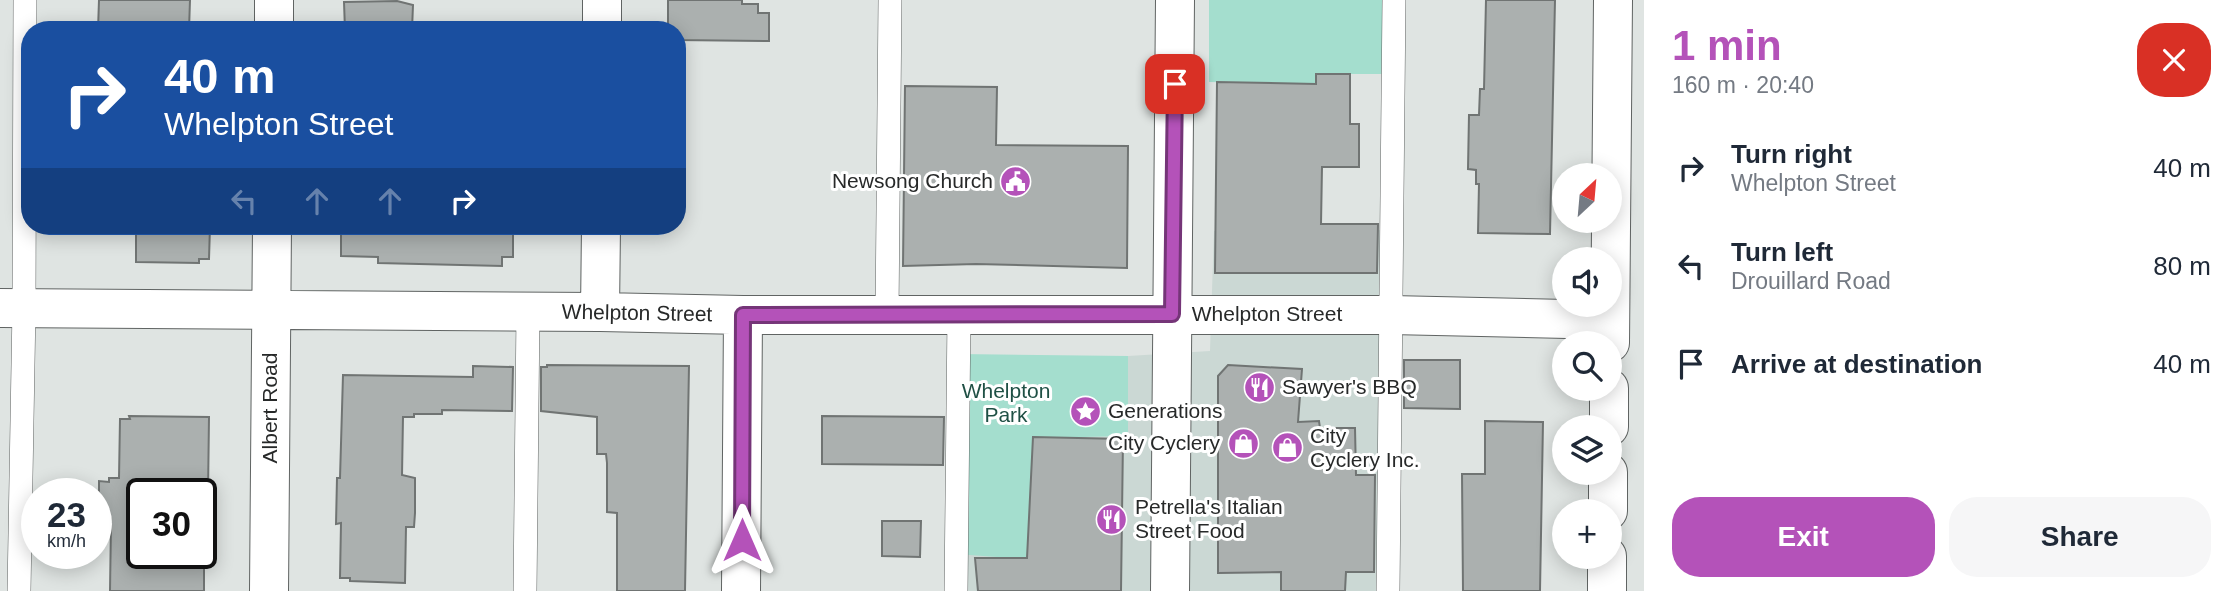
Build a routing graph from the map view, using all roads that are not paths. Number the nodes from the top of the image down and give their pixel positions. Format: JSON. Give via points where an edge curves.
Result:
{"nodes":[{"id":1,"x":25,"y":0,"type":"edge"},
{"id":2,"x":274,"y":0,"type":"edge"},
{"id":3,"x":603,"y":0,"type":"edge"},
{"id":4,"x":890,"y":0,"type":"edge"},
{"id":5,"x":1175,"y":0,"type":"edge"},
{"id":6,"x":1394,"y":0,"type":"edge"},
{"id":7,"x":1613,"y":0,"type":"edge"},
{"id":8,"x":24,"y":21,"type":"edge"},
{"id":9,"x":274,"y":21,"type":"edge"},
{"id":10,"x":602,"y":21,"type":"edge"},
{"id":11,"x":21,"y":95,"type":"edge"},
{"id":12,"x":272,"y":235,"type":"edge"},
{"id":13,"x":601,"y":235,"type":"edge"},
{"id":14,"x":12,"y":308,"type":"edge"},
{"id":15,"x":271,"y":310,"type":"junction"},
{"id":16,"x":528,"y":312,"type":"junction"},
{"id":17,"x":600,"y":312,"type":"junction"},
{"id":18,"x":1172,"y":314,"type":"junction"},
{"id":19,"x":743,"y":315,"type":"junction"},
{"id":20,"x":887,"y":315,"type":"junction"},
{"id":21,"x":959,"y":315,"type":"junction"},
{"id":22,"x":1391,"y":315,"type":"junction"},
{"id":23,"x":1597,"y":331,"type":"edge"},
{"id":24,"x":1610,"y":331,"type":"edge"},
{"id":25,"x":1607,"y":569,"type":"edge"},
{"id":26,"x":19,"y":591,"type":"edge"},
{"id":27,"x":269,"y":591,"type":"edge"},
{"id":28,"x":525,"y":591,"type":"edge"},
{"id":29,"x":741,"y":591,"type":"edge"},
{"id":30,"x":956,"y":591,"type":"edge"},
{"id":31,"x":1170,"y":591,"type":"edge"},
{"id":32,"x":1388,"y":591,"type":"edge"},
{"id":33,"x":1607,"y":591,"type":"edge"}],
"edges":[{"from":1,"to":8,"type":"lane"},
{"from":2,"to":9,"type":"street"},
{"from":3,"to":10,"type":"street"},
{"from":4,"to":20,"type":"lane"},
{"from":5,"to":18,"type":"street"},
{"from":6,"to":22,"type":"lane"},
{"from":7,"to":24,"type":"street"},
{"from":11,"to":14,"type":"lane"},
{"from":12,"to":15,"type":"street","name":"Albert Road"},
{"from":13,"to":17,"type":"street"},
{"from":14,"to":15,"type":"street","name":"Whelpton Street"},
{"from":14,"to":26,"type":"lane"},
{"from":15,"to":16,"type":"street","name":"Whelpton Street"},
{"from":15,"to":27,"type":"street","name":"Albert Road"},
{"from":16,"to":17,"type":"street","name":"Whelpton Street"},
{"from":16,"to":28,"type":"lane"},
{"from":17,"to":19,"type":"street","name":"Whelpton Street"},
{"from":18,"to":21,"type":"street","name":"Whelpton Street"},
{"from":18,"to":22,"type":"street","name":"Whelpton Street"},
{"from":18,"to":31,"type":"street"},
{"from":19,"to":20,"type":"street","name":"Whelpton Street"},
{"from":19,"to":29,"type":"street"},
{"from":20,"to":21,"type":"street","name":"Whelpton Street"},
{"from":21,"to":30,"type":"lane"},
{"from":22,"to":23,"type":"street","name":"Whelpton Street"},
{"from":22,"to":32,"type":"lane"},
{"from":25,"to":33,"type":"street"}]}
